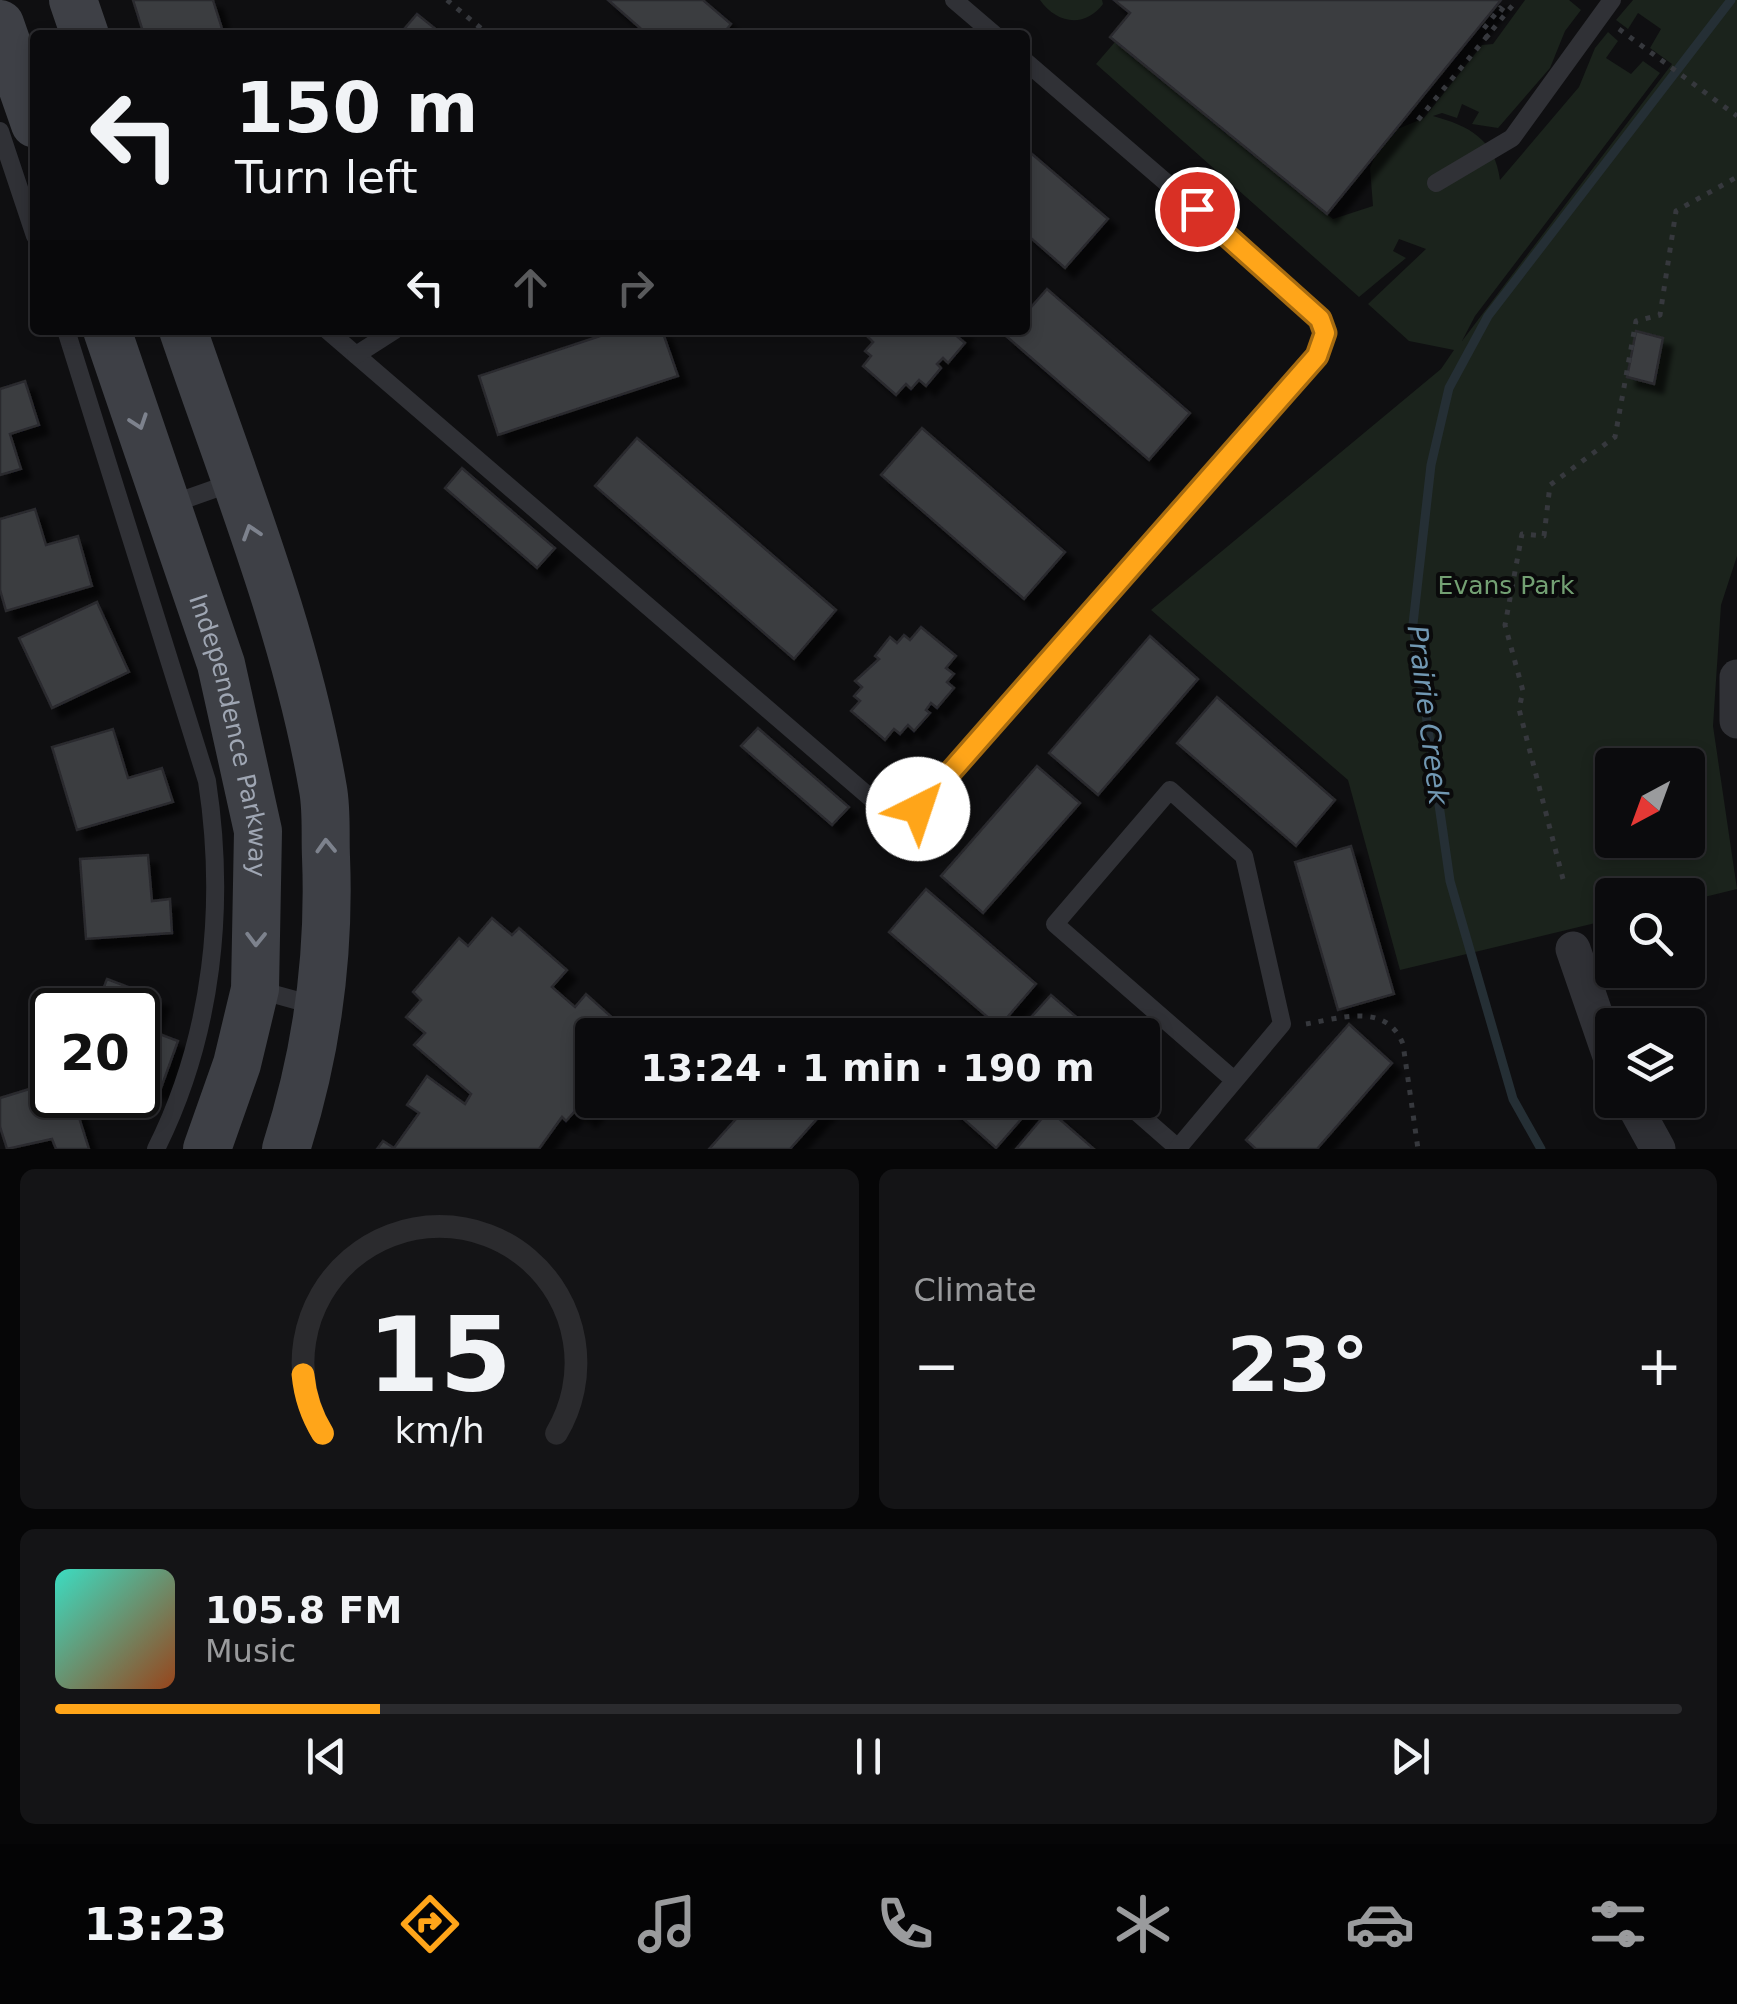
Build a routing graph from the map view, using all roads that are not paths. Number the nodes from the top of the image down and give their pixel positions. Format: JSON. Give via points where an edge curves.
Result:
{"nodes":[{"id":1,"x":73,"y":0,"type":"edge"},
{"id":2,"x":954,"y":0,"type":"edge"},
{"id":3,"x":1612,"y":0,"type":"edge"},
{"id":4,"x":0,"y":24,"type":"edge"},
{"id":5,"x":83,"y":30,"type":"edge"},
{"id":6,"x":989,"y":30,"type":"edge"},
{"id":7,"x":1030,"y":65,"type":"edge"},
{"id":8,"x":30,"y":110,"type":"edge"},
{"id":9,"x":0,"y":131,"type":"edge"},
{"id":10,"x":1436,"y":184,"type":"dead end"},
{"id":11,"x":30,"y":221,"type":"edge"},
{"id":12,"x":68,"y":335,"type":"edge"},
{"id":13,"x":109,"y":335,"type":"edge"},
{"id":14,"x":186,"y":335,"type":"edge"},
{"id":15,"x":333,"y":335,"type":"edge"},
{"id":16,"x":385,"y":335,"type":"edge"},
{"id":17,"x":356,"y":355,"type":"junction"},
{"id":18,"x":234,"y":482,"type":"junction"},
{"id":19,"x":168,"y":505,"type":"junction"},
{"id":20,"x":1737,"y":677,"type":"edge"},
{"id":21,"x":1737,"y":721,"type":"edge"},
{"id":22,"x":1573,"y":949,"type":"dead end"},
{"id":23,"x":256,"y":989,"type":"junction"},
{"id":24,"x":322,"y":1008,"type":"junction"},
{"id":25,"x":1595,"y":1013,"type":"edge"},
{"id":26,"x":1234,"y":1080,"type":"junction"},
{"id":27,"x":1144,"y":1118,"type":"edge"},
{"id":28,"x":1640,"y":1118,"type":"edge"},
{"id":29,"x":1178,"y":1148,"type":"edge"},
{"id":30,"x":156,"y":1149,"type":"edge"},
{"id":31,"x":207,"y":1149,"type":"edge"},
{"id":32,"x":286,"y":1149,"type":"edge"},
{"id":33,"x":1658,"y":1149,"type":"edge"}],
"edges":[{"from":1,"to":5,"type":"main road"},
{"from":2,"to":6,"type":"lane"},
{"from":3,"to":10,"type":"lane","via":[[1512,138]]},
{"from":4,"to":8,"type":"main road"},
{"from":7,"to":17,"type":"lane","via":[[1312,308],[1325,333],[1317,356],[918,809],[905,814],[880,806]]},
{"from":9,"to":11,"type":"lane"},
{"from":12,"to":30,"type":"lane","via":[[206,781],[218,848],[215,947],[196,1037]]},
{"from":13,"to":19,"type":"main road","name":"Independence Parkway","one_way":true},
{"from":14,"to":18,"type":"main road"},
{"from":15,"to":17,"type":"lane"},
{"from":16,"to":17,"type":"lane"},
{"from":18,"to":19,"type":"lane"},
{"from":24,"to":18,"type":"main road","one_way":true,"via":[[324,791],[291,654]]},
{"from":19,"to":23,"type":"main road","name":"Independence Parkway","one_way":true,"via":[[221,664],[258,832]]},
{"from":20,"to":21,"type":"street"},
{"from":22,"to":25,"type":"street"},
{"from":23,"to":24,"type":"lane"},
{"from":23,"to":31,"type":"main road","name":"Independence Parkway"},
{"from":24,"to":32,"type":"main road"},
{"from":26,"to":26,"type":"lane","via":[[1282,1024],[1244,856],[1170,790],[1055,924]]},
{"from":26,"to":29,"type":"lane"},
{"from":27,"to":29,"type":"lane"},
{"from":28,"to":33,"type":"street"}]}
